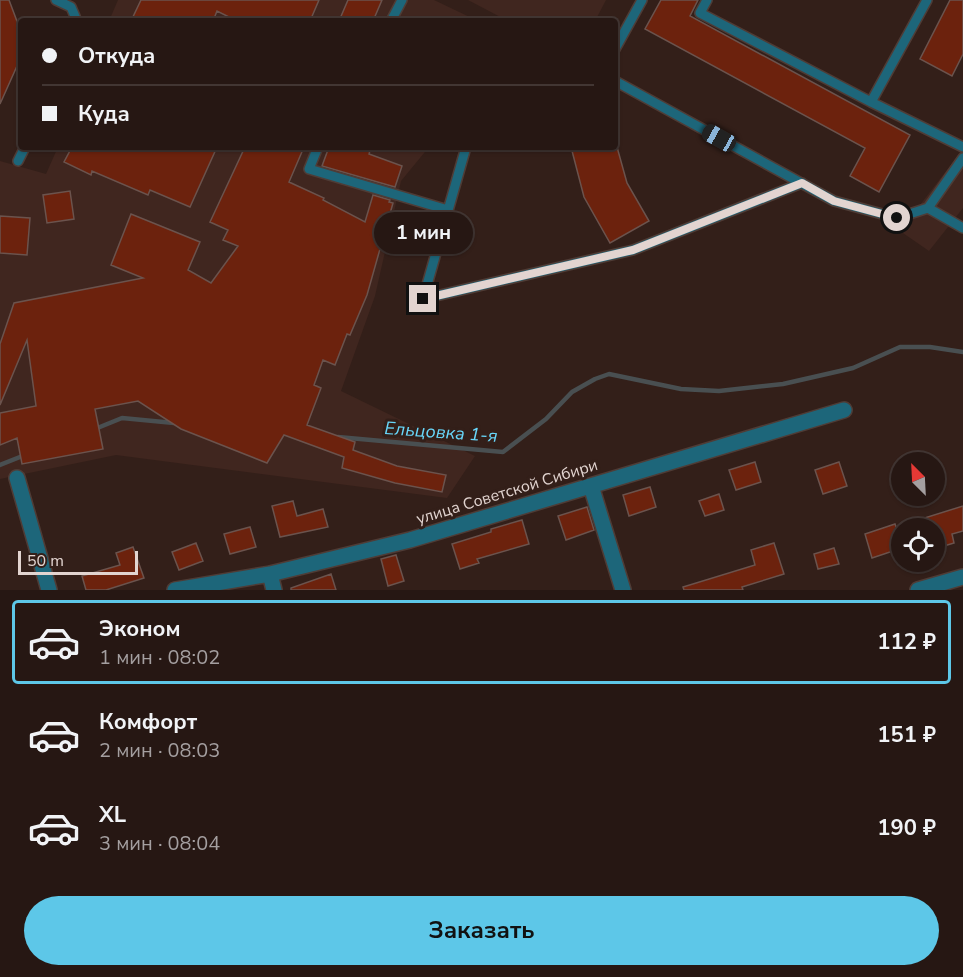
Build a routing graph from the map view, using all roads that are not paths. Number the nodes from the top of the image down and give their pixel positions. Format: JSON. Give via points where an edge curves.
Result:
{"nodes":[{"id":1,"x":56,"y":0,"type":"edge"},
{"id":2,"x":402,"y":0,"type":"edge"},
{"id":3,"x":642,"y":0,"type":"edge"},
{"id":4,"x":707,"y":0,"type":"edge"},
{"id":5,"x":927,"y":0,"type":"edge"},
{"id":6,"x":73,"y":3,"type":"edge"},
{"id":7,"x":76,"y":18,"type":"edge"},
{"id":8,"x":393,"y":18,"type":"edge"},
{"id":9,"x":618,"y":44,"type":"edge"},
{"id":10,"x":618,"y":83,"type":"edge"},
{"id":11,"x":871,"y":102,"type":"junction"},
{"id":12,"x":963,"y":147,"type":"edge"},
{"id":13,"x":24,"y":150,"type":"edge"},
{"id":14,"x":317,"y":150,"type":"edge"},
{"id":15,"x":465,"y":150,"type":"edge"},
{"id":16,"x":963,"y":158,"type":"edge"},
{"id":17,"x":18,"y":161,"type":"dead end"},
{"id":18,"x":802,"y":183,"type":"junction"},
{"id":19,"x":928,"y":208,"type":"junction"},
{"id":20,"x":448,"y":210,"type":"junction"},
{"id":21,"x":963,"y":228,"type":"edge"},
{"id":22,"x":844,"y":410,"type":"dead end"},
{"id":23,"x":17,"y":478,"type":"dead end"},
{"id":24,"x":591,"y":486,"type":"junction"},
{"id":25,"x":270,"y":574,"type":"junction"},
{"id":26,"x":963,"y":578,"type":"edge"},
{"id":27,"x":49,"y":590,"type":"edge"},
{"id":28,"x":175,"y":590,"type":"edge"},
{"id":29,"x":274,"y":590,"type":"edge"},
{"id":30,"x":623,"y":590,"type":"edge"},
{"id":31,"x":918,"y":590,"type":"edge"}],
"edges":[{"from":1,"to":6,"type":"lane"},
{"from":2,"to":8,"type":"lane"},
{"from":3,"to":9,"type":"lane"},
{"from":4,"to":11,"type":"lane","via":[[700,13]]},
{"from":5,"to":11,"type":"lane"},
{"from":6,"to":7,"type":"lane"},
{"from":10,"to":18,"type":"lane"},
{"from":11,"to":12,"type":"lane"},
{"from":13,"to":17,"type":"lane"},
{"from":14,"to":20,"type":"lane","via":[[309,169]]},
{"from":15,"to":20,"type":"lane"},
{"from":16,"to":19,"type":"lane"},
{"from":18,"to":19,"type":"lane","via":[[834,201],[897,218]]},
{"from":18,"to":20,"type":"lane","via":[[633,250],[423,299]]},
{"from":19,"to":21,"type":"lane"},
{"from":22,"to":24,"type":"street","name":"улица Советской Сибири"},
{"from":23,"to":27,"type":"street"},
{"from":24,"to":25,"type":"street","name":"улица Советской Сибири","via":[[410,540]]},
{"from":24,"to":30,"type":"street"},
{"from":25,"to":28,"type":"street","name":"улица Советской Сибири"},
{"from":25,"to":29,"type":"street"},
{"from":26,"to":31,"type":"street"}]}
